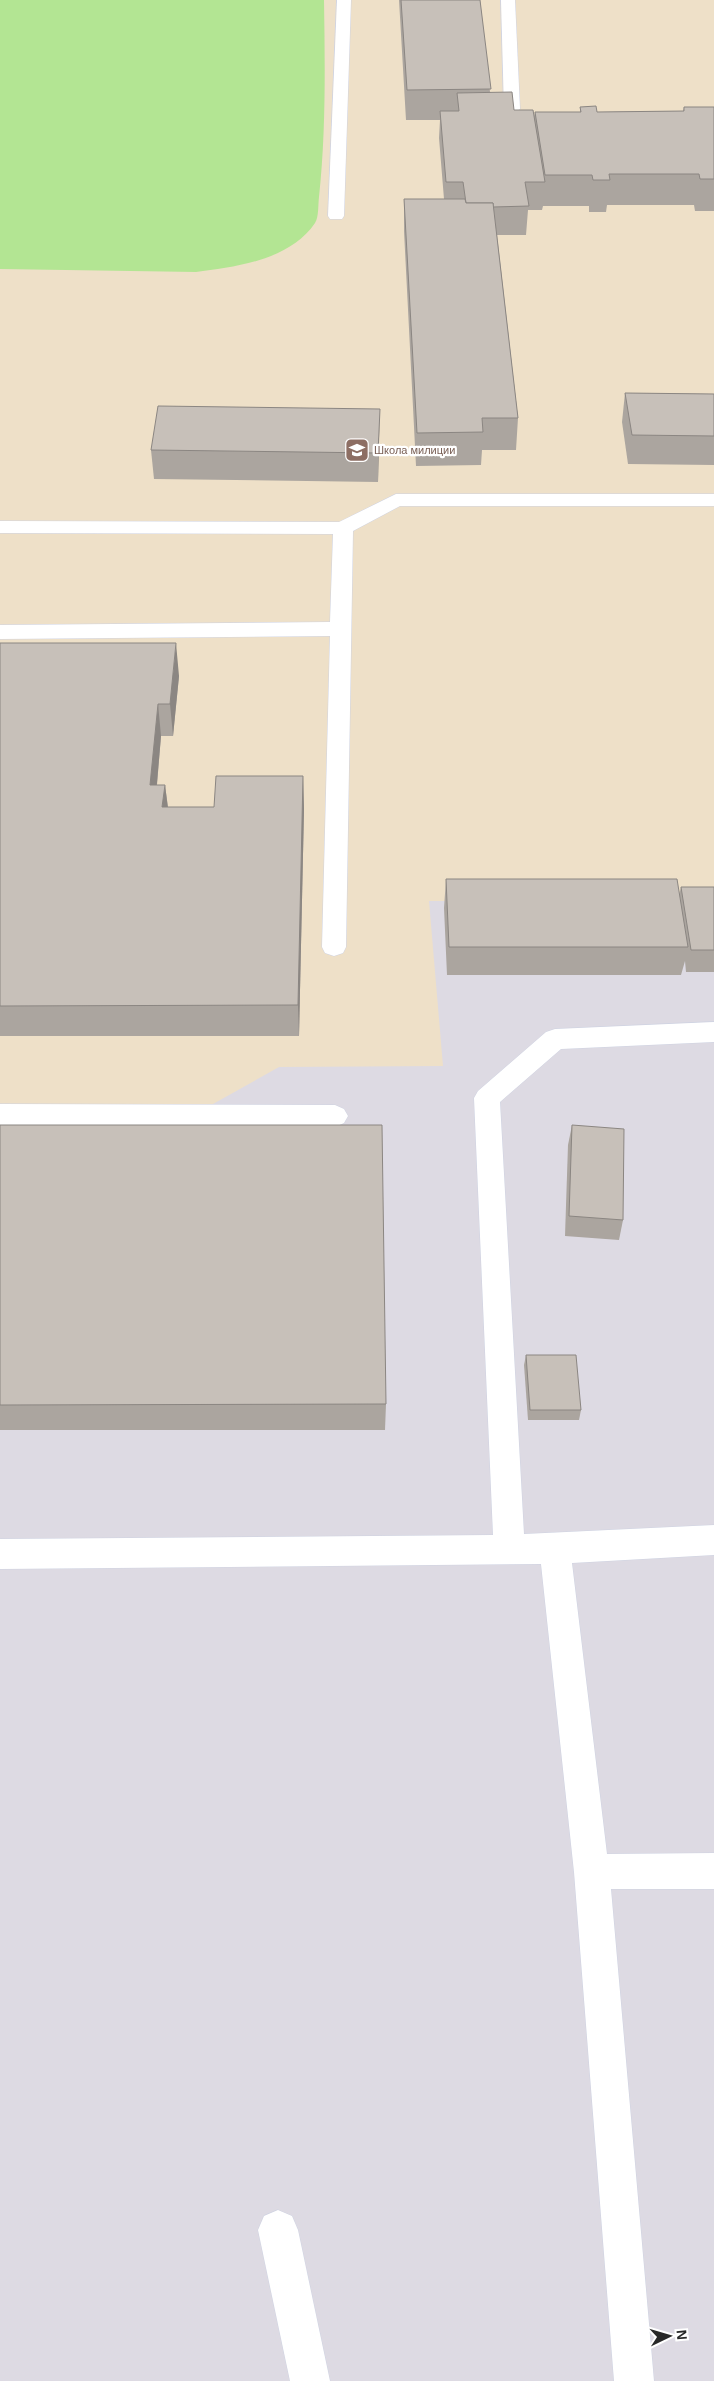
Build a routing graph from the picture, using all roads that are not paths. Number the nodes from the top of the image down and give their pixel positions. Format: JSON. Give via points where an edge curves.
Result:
{"nodes":[{"id":1,"x":344,"y":0,"type":"edge"},
{"id":2,"x":508,"y":0,"type":"edge"},
{"id":3,"x":512,"y":109,"type":"edge"},
{"id":4,"x":336,"y":216,"type":"dead end"},
{"id":5,"x":714,"y":500,"type":"edge"},
{"id":6,"x":0,"y":527,"type":"edge"},
{"id":7,"x":343,"y":528,"type":"junction"},
{"id":8,"x":340,"y":629,"type":"junction"},
{"id":9,"x":0,"y":632,"type":"edge"},
{"id":10,"x":334,"y":947,"type":"dead end"},
{"id":11,"x":714,"y":1032,"type":"edge"},
{"id":12,"x":0,"y":1115,"type":"edge"},
{"id":13,"x":335,"y":1116,"type":"dead end"},
{"id":14,"x":714,"y":1540,"type":"edge"},
{"id":15,"x":509,"y":1549,"type":"junction"},
{"id":16,"x":555,"y":1549,"type":"junction"},
{"id":17,"x":0,"y":1554,"type":"edge"},
{"id":18,"x":714,"y":1871,"type":"edge"},
{"id":19,"x":592,"y":1872,"type":"junction"},
{"id":20,"x":278,"y":2230,"type":"dead end"},
{"id":21,"x":310,"y":2381,"type":"edge"},
{"id":22,"x":634,"y":2381,"type":"edge"}],
"edges":[{"from":1,"to":4,"type":"street"},
{"from":2,"to":3,"type":"street"},
{"from":5,"to":7,"type":"street","via":[[396,500]]},
{"from":6,"to":7,"type":"street"},
{"from":7,"to":8,"type":"street"},
{"from":8,"to":9,"type":"street"},
{"from":8,"to":10,"type":"street"},
{"from":11,"to":15,"type":"street","via":[[555,1039],[486,1098]]},
{"from":12,"to":13,"type":"street"},
{"from":14,"to":16,"type":"street"},
{"from":15,"to":16,"type":"street"},
{"from":15,"to":17,"type":"street"},
{"from":16,"to":19,"type":"street"},
{"from":18,"to":19,"type":"street"},
{"from":19,"to":22,"type":"street"},
{"from":20,"to":21,"type":"street"}]}
